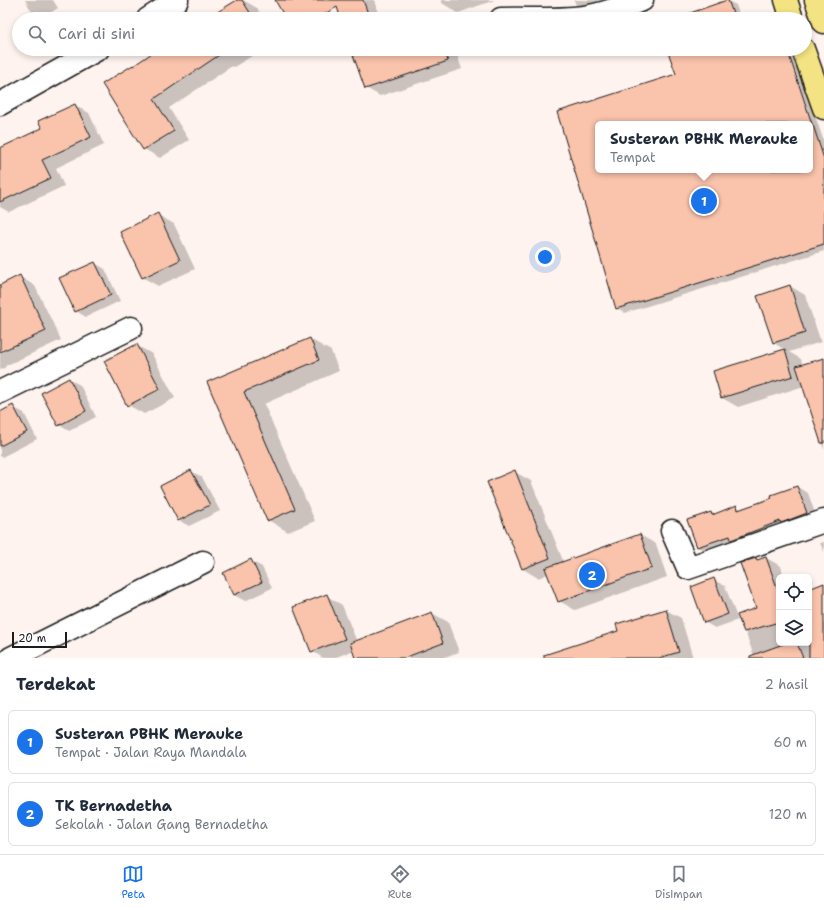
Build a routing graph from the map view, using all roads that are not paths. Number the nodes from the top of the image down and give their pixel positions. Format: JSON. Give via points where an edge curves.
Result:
{"nodes":[{"id":1,"x":177,"y":0,"type":"edge"},
{"id":2,"x":642,"y":0,"type":"edge"},
{"id":3,"x":786,"y":0,"type":"edge"},
{"id":4,"x":816,"y":0,"type":"edge"},
{"id":5,"x":159,"y":12,"type":"edge"},
{"id":6,"x":607,"y":12,"type":"edge"},
{"id":7,"x":790,"y":12,"type":"edge"},
{"id":8,"x":824,"y":22,"type":"edge"},
{"id":9,"x":86,"y":56,"type":"edge"},
{"id":10,"x":805,"y":56,"type":"edge"},
{"id":11,"x":0,"y":104,"type":"edge"},
{"id":12,"x":824,"y":108,"type":"edge"},
{"id":13,"x":131,"y":328,"type":"dead end"},
{"id":14,"x":0,"y":392,"type":"edge"},
{"id":15,"x":824,"y":521,"type":"edge"},
{"id":16,"x":672,"y":531,"type":"dead end"},
{"id":17,"x":203,"y":562,"type":"dead end"},
{"id":18,"x":12,"y":658,"type":"edge"}],
"edges":[{"from":1,"to":5,"type":"street"},
{"from":2,"to":6,"type":"street"},
{"from":3,"to":7,"type":"highway"},
{"from":4,"to":8,"type":"highway"},
{"from":9,"to":11,"type":"street"},
{"from":10,"to":12,"type":"highway"},
{"from":13,"to":14,"type":"street"},
{"from":15,"to":16,"type":"street","via":[[688,568]]},
{"from":17,"to":18,"type":"street"}]}
